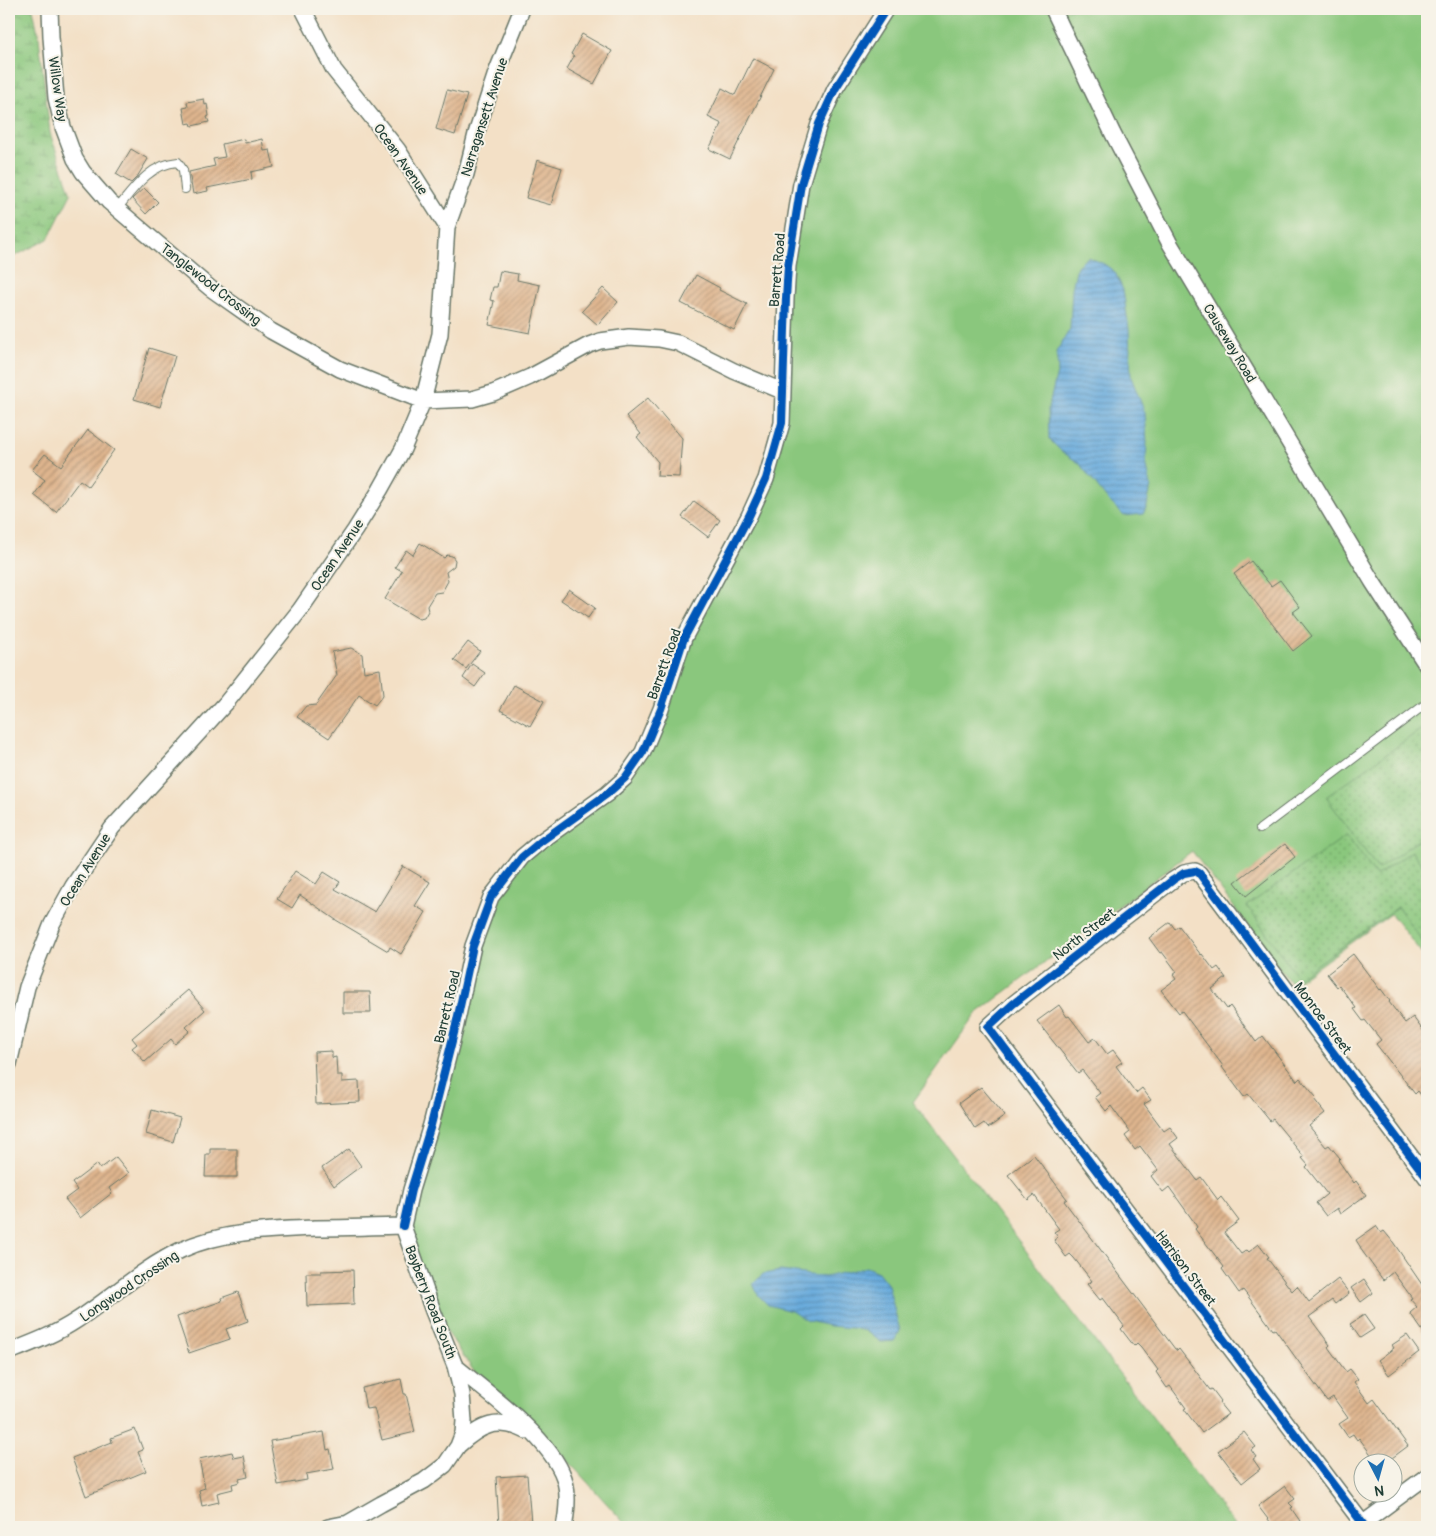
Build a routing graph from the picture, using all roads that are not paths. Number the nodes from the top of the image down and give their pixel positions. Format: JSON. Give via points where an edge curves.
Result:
{"nodes":[{"id":1,"x":50,"y":9,"type":"edge"},
{"id":2,"x":303,"y":9,"type":"edge"},
{"id":3,"x":522,"y":9,"type":"edge"},
{"id":4,"x":886,"y":9,"type":"edge"},
{"id":5,"x":1053,"y":9,"type":"edge"},
{"id":6,"x":185,"y":189,"type":"dead end"},
{"id":7,"x":117,"y":209,"type":"junction"},
{"id":8,"x":447,"y":227,"type":"junction"},
{"id":9,"x":142,"y":230,"type":"joint"},
{"id":10,"x":782,"y":391,"type":"junction"},
{"id":11,"x":423,"y":401,"type":"junction"},
{"id":12,"x":1427,"y":666,"type":"edge"},
{"id":13,"x":1427,"y":703,"type":"edge"},
{"id":14,"x":1260,"y":830,"type":"dead end"},
{"id":15,"x":1199,"y":873,"type":"joint"},
{"id":16,"x":988,"y":1027,"type":"joint"},
{"id":17,"x":9,"y":1064,"type":"edge"},
{"id":18,"x":1427,"y":1178,"type":"edge"},
{"id":19,"x":403,"y":1226,"type":"junction"},
{"id":20,"x":9,"y":1352,"type":"edge"},
{"id":21,"x":455,"y":1366,"type":"junction"},
{"id":22,"x":532,"y":1433,"type":"junction"},
{"id":23,"x":458,"y":1446,"type":"junction"},
{"id":24,"x":1427,"y":1476,"type":"edge"},
{"id":25,"x":346,"y":1525,"type":"edge"},
{"id":26,"x":1360,"y":1526,"type":"edge"},
{"id":27,"x":328,"y":1527,"type":"edge"},
{"id":28,"x":564,"y":1527,"type":"edge"}],
"edges":[{"from":1,"to":7,"type":"street","name":"Willow Way","via":[[56,98],[63,127],[83,172]]},
{"from":2,"to":8,"type":"street","name":"Ocean Avenue","via":[[334,70],[398,150]]},
{"from":3,"to":8,"type":"street","name":"Narragansett Avenue","via":[[496,73]]},
{"from":4,"to":10,"type":"street","name":"Barrett Road","via":[[835,89],[819,124],[801,184],[788,266]]},
{"from":5,"to":12,"type":"street","name":"Causeway Road","via":[[1169,242],[1372,581]]},
{"from":6,"to":7,"type":"lane","via":[[178,162],[171,162],[156,167],[141,180]]},
{"from":7,"to":9,"type":"street","name":"Willow Way"},
{"from":8,"to":11,"type":"street","name":"Ocean Avenue","via":[[440,334]]},
{"from":9,"to":11,"type":"street","name":"Tanglewood Crossing","via":[[210,288],[271,331],[340,369]]},
{"from":10,"to":11,"type":"street","name":"Tanglewood Crossing","via":[[678,344],[629,337],[589,345],[493,393],[472,399]]},
{"from":10,"to":19,"type":"street","name":"Barrett Road","via":[[782,423],[766,478],[684,638],[643,752],[607,794],[522,857],[490,897],[473,946],[456,1025]]},
{"from":11,"to":17,"type":"street","name":"Ocean Avenue","via":[[403,449],[380,490],[300,610],[226,703],[112,828],[73,886],[52,924],[26,987]]},
{"from":13,"to":14,"type":"lane"},
{"from":15,"to":16,"type":"street","name":"North Street","via":[[1184,873],[1173,880]]},
{"from":15,"to":18,"type":"street","name":"Monroe Street"},
{"from":16,"to":26,"type":"street","name":"Harrison Street"},
{"from":19,"to":20,"type":"street","name":"Longwood Crossing","via":[[277,1229],[204,1241],[156,1264],[76,1321]]},
{"from":19,"to":21,"type":"street","name":"Bayberry Road South"},
{"from":21,"to":22,"type":"street","name":"Bayberry Road South"},
{"from":21,"to":23,"type":"street","via":[[464,1420],[464,1433]]},
{"from":22,"to":23,"type":"street","name":"Bayberry Road South","via":[[504,1424],[492,1425],[481,1428]]},
{"from":22,"to":28,"type":"street","name":"Bayberry Road South","via":[[559,1465],[565,1480]]},
{"from":23,"to":25,"type":"street","via":[[445,1465],[424,1481]]},
{"from":24,"to":26,"type":"street"},
{"from":25,"to":27,"type":"street"}]}
